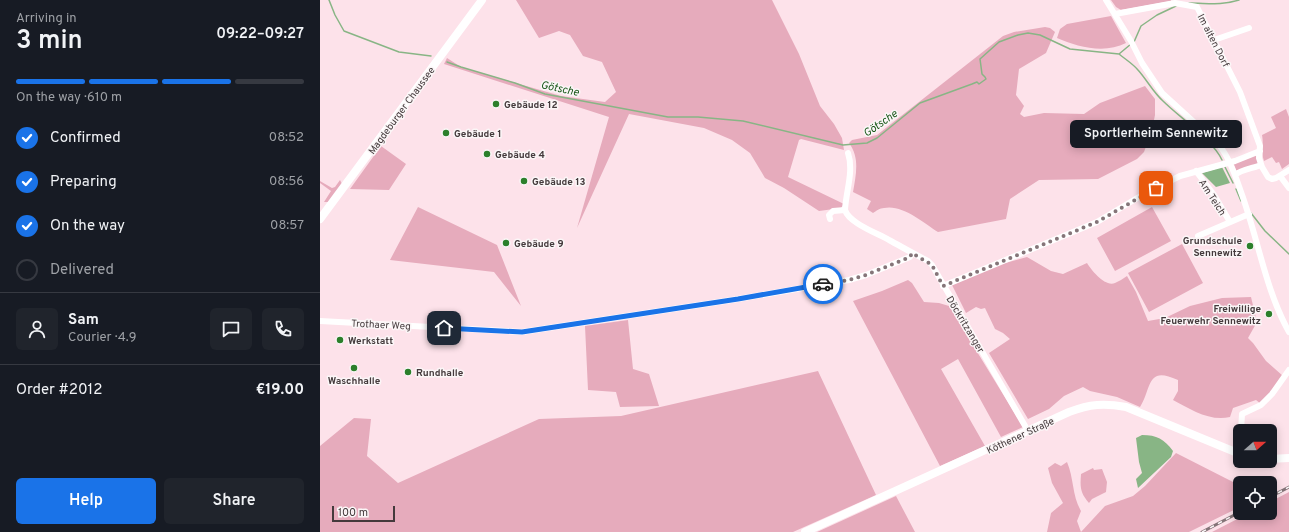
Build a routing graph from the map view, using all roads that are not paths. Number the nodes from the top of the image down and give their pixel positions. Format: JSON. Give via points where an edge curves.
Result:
{"nodes":[{"id":1,"x":482,"y":0,"type":"edge"},
{"id":2,"x":1106,"y":0,"type":"edge"},
{"id":3,"x":1175,"y":1,"type":"edge"},
{"id":4,"x":1115,"y":14,"type":"junction"},
{"id":5,"x":1249,"y":28,"type":"dead end"},
{"id":6,"x":1214,"y":40,"type":"junction"},
{"id":7,"x":1260,"y":151,"type":"junction"},
{"id":8,"x":848,"y":153,"type":"dead end"},
{"id":9,"x":1230,"y":162,"type":"junction"},
{"id":10,"x":1261,"y":165,"type":"junction"},
{"id":11,"x":1289,"y":170,"type":"edge"},
{"id":12,"x":1196,"y":171,"type":"junction"},
{"id":13,"x":1235,"y":175,"type":"junction"},
{"id":14,"x":1280,"y":176,"type":"junction"},
{"id":15,"x":1289,"y":188,"type":"edge"},
{"id":16,"x":845,"y":210,"type":"junction"},
{"id":17,"x":1249,"y":214,"type":"junction"},
{"id":18,"x":320,"y":219,"type":"edge"},
{"id":19,"x":830,"y":220,"type":"dead end"},
{"id":20,"x":1230,"y":222,"type":"junction"},
{"id":21,"x":1198,"y":236,"type":"dead end"},
{"id":22,"x":912,"y":253,"type":"junction"},
{"id":23,"x":943,"y":286,"type":"junction"},
{"id":24,"x":320,"y":321,"type":"edge"},
{"id":25,"x":1289,"y":332,"type":"edge"},
{"id":26,"x":1289,"y":370,"type":"edge"},
{"id":27,"x":1241,"y":424,"type":"edge"},
{"id":28,"x":1028,"y":431,"type":"junction"},
{"id":29,"x":1233,"y":451,"type":"edge"},
{"id":30,"x":1289,"y":458,"type":"edge"},
{"id":31,"x":1277,"y":459,"type":"edge"},
{"id":32,"x":805,"y":532,"type":"edge"}],
"edges":[{"from":1,"to":18,"type":"main road","name":"Magdeburger Chaussee"},
{"from":2,"to":4,"type":"street"},
{"from":3,"to":4,"type":"street","name":"Im alten Dorf"},
{"from":3,"to":6,"type":"street","name":"Im alten Dorf","via":[[1185,6],[1197,7]]},
{"from":4,"to":9,"type":"street","via":[[1133,44],[1149,80],[1219,145]]},
{"from":5,"to":6,"type":"street"},
{"from":6,"to":7,"type":"street","name":"Im alten Dorf","via":[[1247,108]]},
{"from":7,"to":9,"type":"street"},
{"from":7,"to":10,"type":"street","name":"Im alten Dorf"},
{"from":8,"to":16,"type":"street","via":[[850,171]]},
{"from":9,"to":12,"type":"street"},
{"from":9,"to":13,"type":"street"},
{"from":10,"to":13,"type":"street"},
{"from":10,"to":14,"type":"street","via":[[1268,177],[1272,179]]},
{"from":11,"to":14,"type":"street"},
{"from":12,"to":20,"type":"street","name":"Am Teich"},
{"from":12,"to":23,"type":"street","via":[[1168,182],[1097,222]]},
{"from":13,"to":17,"type":"street"},
{"from":14,"to":15,"type":"street"},
{"from":16,"to":19,"type":"street","via":[[833,211],[829,215]]},
{"from":16,"to":22,"type":"street","name":"Döckritzanger","via":[[846,214],[859,224]]},
{"from":17,"to":20,"type":"street","name":"Am Teich"},
{"from":17,"to":25,"type":"street","via":[[1271,291]]},
{"from":20,"to":21,"type":"street","name":"Am Teich"},
{"from":22,"to":23,"type":"street","name":"Döckritzanger","via":[[932,265]]},
{"from":22,"to":24,"type":"street","name":"Trothaer Weg","via":[[910,257],[849,280],[522,332]]},
{"from":23,"to":28,"type":"street","name":"Döckritzanger"},
{"from":26,"to":27,"type":"street","via":[[1272,394],[1260,405],[1242,414]]},
{"from":28,"to":29,"type":"main road","name":"Köthener Straße","via":[[1084,407],[1111,404],[1139,412]]},
{"from":28,"to":32,"type":"main road","name":"Köthener Straße"},
{"from":30,"to":31,"type":"main road"}]}
